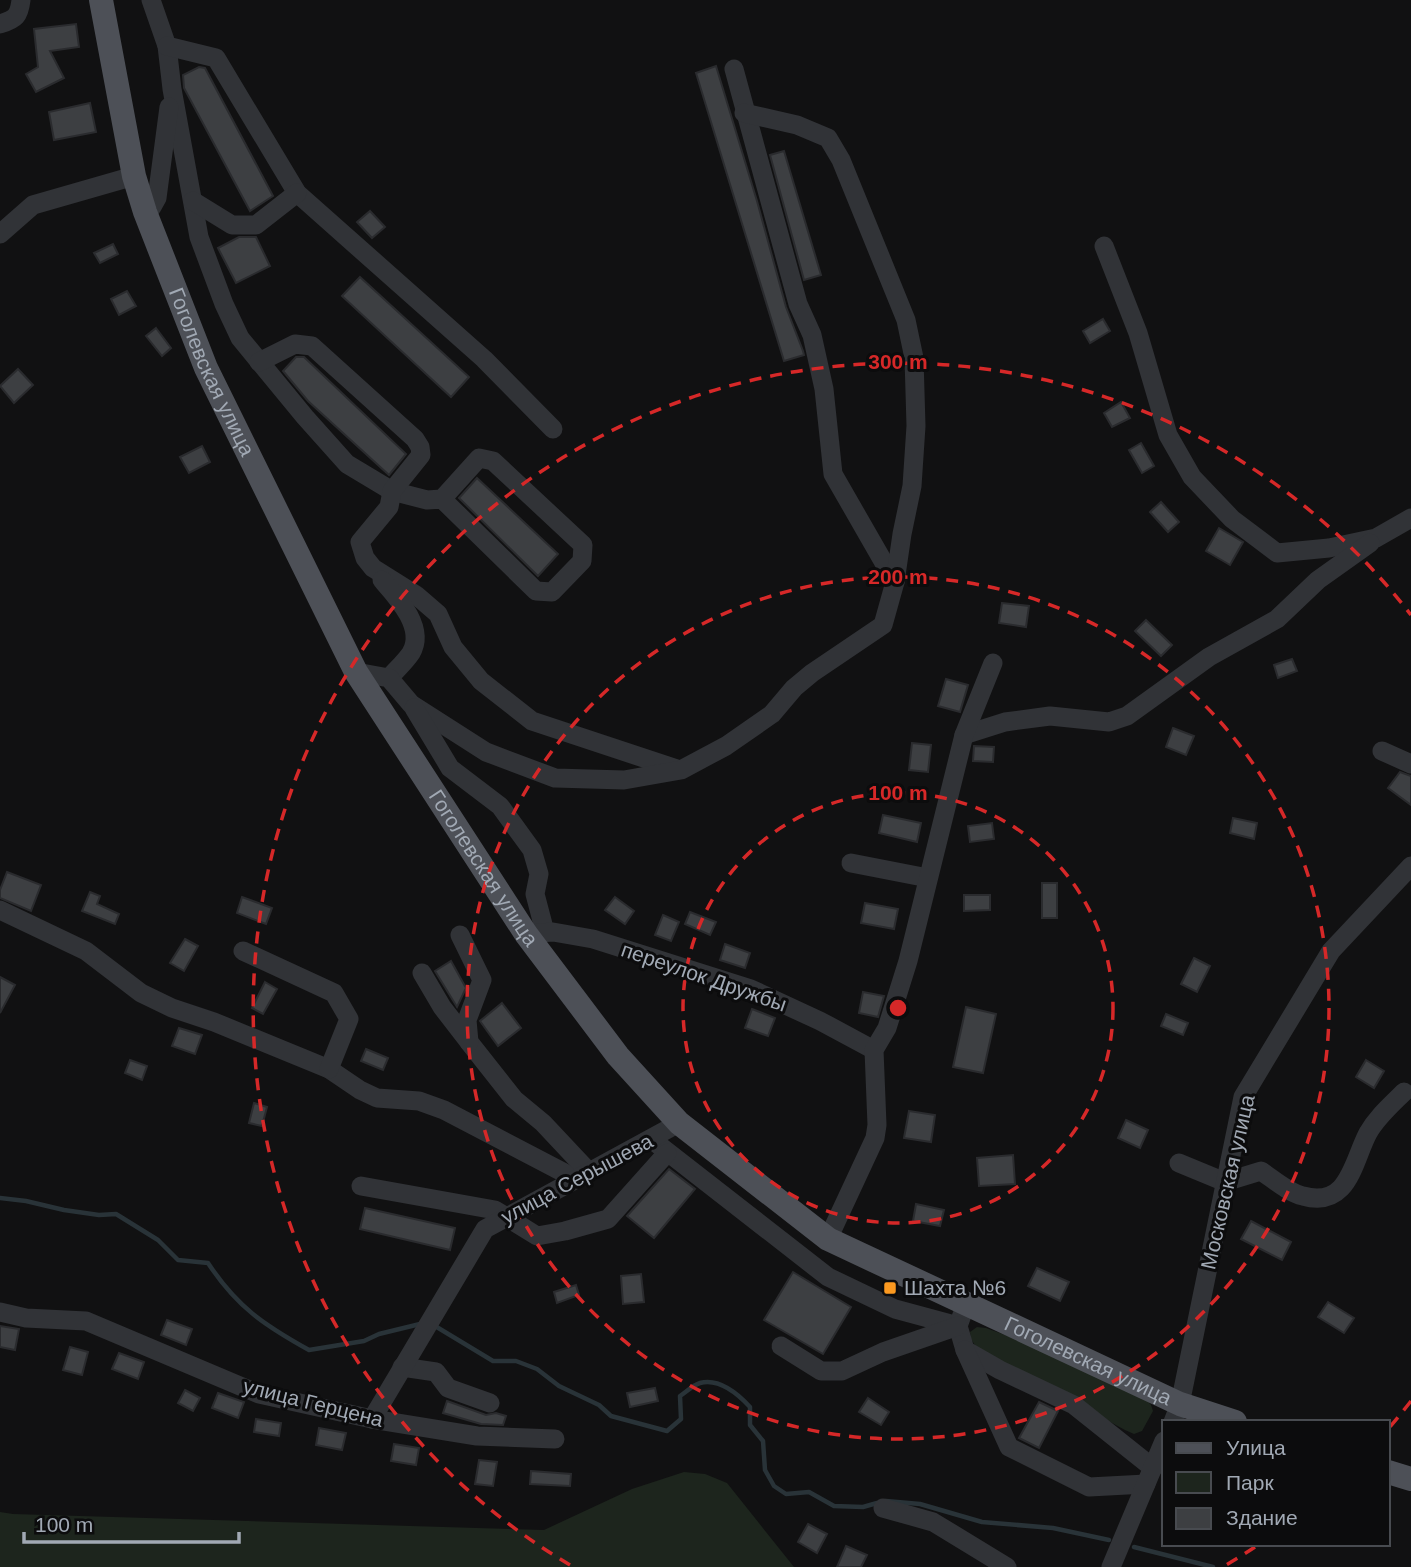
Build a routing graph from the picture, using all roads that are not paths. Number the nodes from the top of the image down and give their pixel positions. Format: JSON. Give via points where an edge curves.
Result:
{"nodes":[{"id":1,"x":21,"y":0,"type":"edge"},
{"id":2,"x":101,"y":0,"type":"edge"},
{"id":3,"x":151,"y":0,"type":"edge"},
{"id":4,"x":0,"y":24,"type":"edge"},
{"id":5,"x":167,"y":46,"type":"junction"},
{"id":6,"x":734,"y":69,"type":"dead end"},
{"id":7,"x":172,"y":89,"type":"junction"},
{"id":8,"x":744,"y":113,"type":"junction"},
{"id":9,"x":134,"y":176,"type":"junction"},
{"id":10,"x":297,"y":193,"type":"junction"},
{"id":11,"x":193,"y":201,"type":"junction"},
{"id":12,"x":145,"y":212,"type":"junction"},
{"id":13,"x":0,"y":234,"type":"edge"},
{"id":14,"x":1104,"y":246,"type":"dead end"},
{"id":15,"x":259,"y":362,"type":"junction"},
{"id":16,"x":553,"y":429,"type":"dead end"},
{"id":17,"x":392,"y":491,"type":"junction"},
{"id":18,"x":442,"y":499,"type":"junction"},
{"id":19,"x":1411,"y":518,"type":"edge"},
{"id":20,"x":1376,"y":538,"type":"junction"},
{"id":21,"x":373,"y":568,"type":"junction"},
{"id":22,"x":895,"y":582,"type":"junction"},
{"id":23,"x":993,"y":663,"type":"dead end"},
{"id":24,"x":356,"y":672,"type":"junction"},
{"id":25,"x":389,"y":678,"type":"junction"},
{"id":26,"x":411,"y":704,"type":"junction"},
{"id":27,"x":964,"y":735,"type":"junction"},
{"id":28,"x":1382,"y":751,"type":"dead end"},
{"id":29,"x":1411,"y":764,"type":"edge"},
{"id":30,"x":681,"y":770,"type":"junction"},
{"id":31,"x":851,"y":863,"type":"dead end"},
{"id":32,"x":1411,"y":866,"type":"edge"},
{"id":33,"x":928,"y":878,"type":"junction"},
{"id":34,"x":0,"y":910,"type":"edge"},
{"id":35,"x":536,"y":933,"type":"junction"},
{"id":36,"x":460,"y":935,"type":"dead end"},
{"id":37,"x":243,"y":951,"type":"dead end"},
{"id":38,"x":422,"y":974,"type":"dead end"},
{"id":39,"x":469,"y":1042,"type":"junction"},
{"id":40,"x":874,"y":1050,"type":"junction"},
{"id":41,"x":329,"y":1069,"type":"junction"},
{"id":42,"x":1404,"y":1092,"type":"dead end"},
{"id":43,"x":679,"y":1124,"type":"junction"},
{"id":44,"x":651,"y":1139,"type":"junction"},
{"id":45,"x":667,"y":1153,"type":"junction"},
{"id":46,"x":1179,"y":1163,"type":"dead end"},
{"id":47,"x":583,"y":1176,"type":"junction"},
{"id":48,"x":1225,"y":1182,"type":"junction"},
{"id":49,"x":361,"y":1186,"type":"dead end"},
{"id":50,"x":507,"y":1217,"type":"junction"},
{"id":51,"x":828,"y":1239,"type":"junction"},
{"id":52,"x":0,"y":1312,"type":"edge"},
{"id":53,"x":962,"y":1315,"type":"junction"},
{"id":54,"x":781,"y":1346,"type":"dead end"},
{"id":55,"x":965,"y":1350,"type":"junction"},
{"id":56,"x":402,"y":1367,"type":"junction"},
{"id":57,"x":490,"y":1403,"type":"dead end"},
{"id":58,"x":1176,"y":1413,"type":"edge"},
{"id":59,"x":372,"y":1419,"type":"junction"},
{"id":60,"x":1223,"y":1420,"type":"edge"},
{"id":61,"x":555,"y":1439,"type":"dead end"},
{"id":62,"x":1162,"y":1446,"type":"edge"},
{"id":63,"x":1390,"y":1473,"type":"edge"},
{"id":64,"x":1149,"y":1476,"type":"junction"},
{"id":65,"x":1411,"y":1479,"type":"edge"},
{"id":66,"x":883,"y":1508,"type":"dead end"},
{"id":67,"x":1007,"y":1567,"type":"edge"},
{"id":68,"x":1111,"y":1567,"type":"edge"}],
"edges":[{"from":1,"to":4,"type":"street","via":[[15,20]]},
{"from":2,"to":9,"type":"main road","name":"Гоголевская улица"},
{"from":3,"to":5,"type":"street"},
{"from":5,"to":7,"type":"street"},
{"from":5,"to":10,"type":"street","via":[[216,58]]},
{"from":6,"to":8,"type":"street"},
{"from":7,"to":11,"type":"street"},
{"from":7,"to":12,"type":"street","via":[[158,198]]},
{"from":8,"to":22,"type":"street","via":[[798,304],[812,335],[824,389],[833,474]]},
{"from":8,"to":22,"type":"street","via":[[797,125],[828,138],[906,320],[914,358],[915,426],[912,486]]},
{"from":9,"to":12,"type":"main road","name":"Гоголевская улица"},
{"from":9,"to":13,"type":"street","via":[[33,205]]},
{"from":10,"to":11,"type":"street","via":[[256,225],[232,225]]},
{"from":10,"to":16,"type":"street","via":[[484,359]]},
{"from":11,"to":15,"type":"street","via":[[199,237],[224,304],[240,338]]},
{"from":12,"to":24,"type":"main road","name":"Гоголевская улица","via":[[206,368]]},
{"from":14,"to":20,"type":"street","via":[[1138,333],[1168,435],[1192,477],[1232,519],[1277,553]]},
{"from":15,"to":17,"type":"street","via":[[347,464]]},
{"from":15,"to":17,"type":"street","via":[[295,344],[312,346],[415,439],[421,456]]},
{"from":17,"to":18,"type":"street"},
{"from":17,"to":21,"type":"street","via":[[390,506],[359,541]]},
{"from":18,"to":18,"type":"street","via":[[536,591],[552,592],[582,561],[583,545],[493,461],[479,458]]},
{"from":19,"to":20,"type":"street"},
{"from":20,"to":27,"type":"street","via":[[1318,580],[1276,619],[1209,657],[1127,716],[1109,722],[1050,716],[1005,722]]},
{"from":21,"to":25,"type":"street","via":[[404,606],[416,635],[412,651]]},
{"from":21,"to":30,"type":"street","via":[[439,614],[453,648],[481,681],[532,721]]},
{"from":22,"to":30,"type":"street","via":[[883,625],[812,673],[772,714]]},
{"from":23,"to":27,"type":"street"},
{"from":24,"to":25,"type":"street"},
{"from":24,"to":35,"type":"main road","name":"Гоголевская улица"},
{"from":25,"to":26,"type":"street"},
{"from":26,"to":30,"type":"street","via":[[486,752],[555,778],[624,780]]},
{"from":26,"to":35,"type":"street","via":[[450,768],[500,806],[532,850],[539,874]]},
{"from":27,"to":33,"type":"street"},
{"from":28,"to":29,"type":"street"},
{"from":31,"to":33,"type":"street"},
{"from":32,"to":48,"type":"street","name":"Московская улица","via":[[1331,951],[1243,1097]]},
{"from":33,"to":40,"type":"street","via":[[887,1028]]},
{"from":34,"to":41,"type":"street","via":[[86,951],[141,993],[172,1008]]},
{"from":35,"to":40,"type":"street","name":"переулок Дружбы","via":[[593,939],[751,989]]},
{"from":35,"to":43,"type":"main road","name":"Гоголевская улица","via":[[618,1056]]},
{"from":36,"to":39,"type":"street","via":[[482,981],[467,1020]]},
{"from":37,"to":41,"type":"street","via":[[334,993],[349,1019]]},
{"from":38,"to":39,"type":"street"},
{"from":39,"to":47,"type":"street","via":[[514,1099],[543,1123]]},
{"from":40,"to":51,"type":"street","via":[[875,1138]]},
{"from":41,"to":47,"type":"street","via":[[377,1098],[419,1101],[444,1110]]},
{"from":42,"to":48,"type":"street","via":[[1367,1134],[1347,1183],[1328,1197],[1302,1196],[1261,1171]]},
{"from":43,"to":44,"type":"street","name":"улица Серышева"},
{"from":43,"to":51,"type":"main road","name":"Гоголевская улица"},
{"from":44,"to":45,"type":"street"},
{"from":44,"to":47,"type":"street","name":"улица Серышева"},
{"from":45,"to":50,"type":"street","via":[[608,1219],[537,1236]]},
{"from":45,"to":53,"type":"street","via":[[828,1277],[895,1309]]},
{"from":46,"to":48,"type":"street"},
{"from":47,"to":50,"type":"street","name":"улица Серышева"},
{"from":48,"to":58,"type":"street","name":"Московская улица"},
{"from":49,"to":50,"type":"street","via":[[495,1210]]},
{"from":50,"to":56,"type":"street","name":"улица Серышева","via":[[485,1229]]},
{"from":51,"to":53,"type":"main road","name":"Гоголевская улица"},
{"from":52,"to":59,"type":"street","name":"улица Герцена","via":[[86,1321],[259,1394]]},
{"from":53,"to":54,"type":"street","via":[[842,1371],[821,1371]]},
{"from":53,"to":55,"type":"street"},
{"from":53,"to":58,"type":"main road","name":"Гоголевская улица"},
{"from":55,"to":64,"type":"street","via":[[1074,1405]]},
{"from":55,"to":64,"type":"street","via":[[1009,1447],[1090,1487]]},
{"from":56,"to":57,"type":"street","via":[[436,1373],[448,1388]]},
{"from":56,"to":59,"type":"street","name":"улица Серышева"},
{"from":58,"to":60,"type":"main road","name":"Гоголевская улица"},
{"from":59,"to":61,"type":"street","name":"улица Герцена","via":[[477,1436]]},
{"from":62,"to":64,"type":"street"},
{"from":63,"to":65,"type":"main road"},
{"from":64,"to":68,"type":"street"},
{"from":66,"to":67,"type":"street","via":[[933,1522]]}]}
